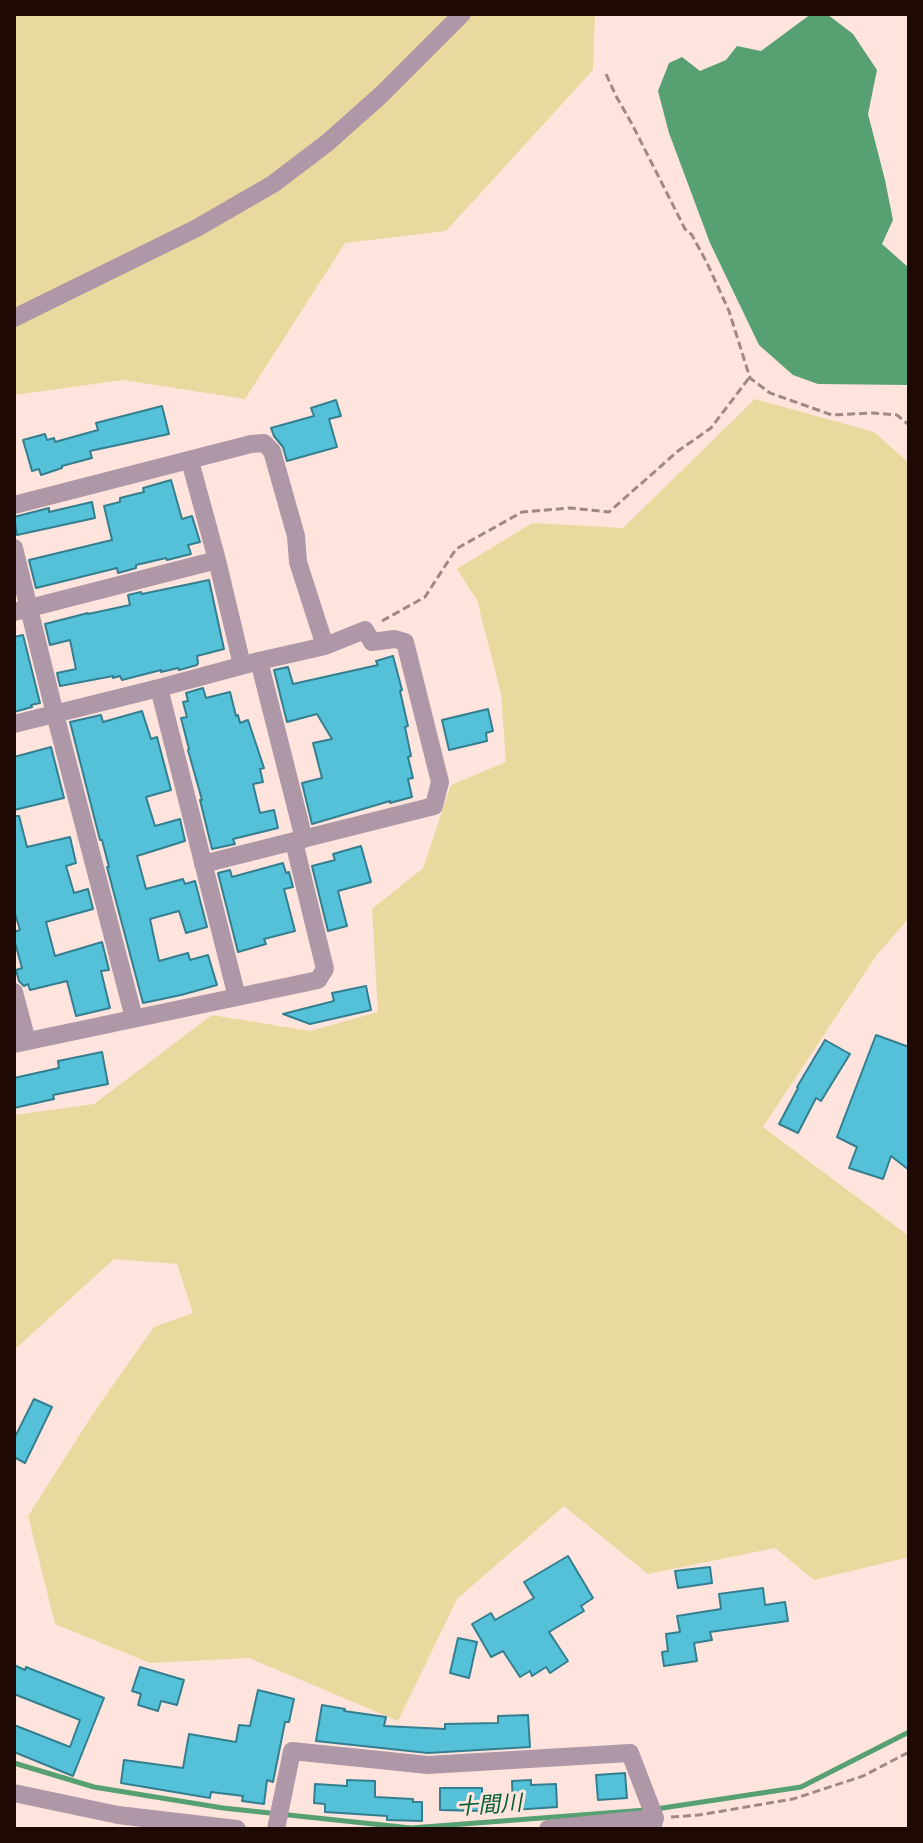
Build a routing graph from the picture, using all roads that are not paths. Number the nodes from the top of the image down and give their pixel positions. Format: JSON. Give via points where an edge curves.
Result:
{"nodes":[{"id":1,"x":462,"y":14,"type":"edge"},
{"id":2,"x":14,"y":318,"type":"edge"},
{"id":3,"x":190,"y":461,"type":"junction"},
{"id":4,"x":14,"y":505,"type":"edge"},
{"id":5,"x":14,"y":548,"type":"edge"},
{"id":6,"x":217,"y":560,"type":"junction"},
{"id":7,"x":21,"y":610,"type":"edge"},
{"id":8,"x":325,"y":646,"type":"junction"},
{"id":9,"x":251,"y":663,"type":"junction"},
{"id":10,"x":159,"y":688,"type":"junction"},
{"id":11,"x":55,"y":714,"type":"junction"},
{"id":12,"x":14,"y":724,"type":"edge"},
{"id":13,"x":299,"y":840,"type":"junction"},
{"id":14,"x":203,"y":864,"type":"junction"},
{"id":15,"x":14,"y":992,"type":"edge"},
{"id":16,"x":237,"y":997,"type":"junction"},
{"id":17,"x":134,"y":1018,"type":"junction"},
{"id":18,"x":20,"y":1042,"type":"edge"},
{"id":19,"x":14,"y":1793,"type":"edge"},
{"id":20,"x":654,"y":1824,"type":"edge"},
{"id":21,"x":237,"y":1829,"type":"edge"},
{"id":22,"x":276,"y":1829,"type":"edge"},
{"id":23,"x":548,"y":1829,"type":"edge"}],
"edges":[{"from":1,"to":2,"type":"street","via":[[381,95],[273,184],[195,229]]},
{"from":3,"to":4,"type":"street"},
{"from":3,"to":6,"type":"street"},
{"from":3,"to":8,"type":"street","via":[[251,444],[264,443],[272,451],[298,562]]},
{"from":5,"to":7,"type":"street"},
{"from":6,"to":7,"type":"street"},
{"from":6,"to":9,"type":"street"},
{"from":7,"to":11,"type":"street"},
{"from":8,"to":9,"type":"street"},
{"from":8,"to":13,"type":"street","via":[[365,630],[372,642],[405,642],[440,782],[434,806]]},
{"from":9,"to":10,"type":"street"},
{"from":9,"to":13,"type":"street"},
{"from":10,"to":11,"type":"street"},
{"from":10,"to":14,"type":"street"},
{"from":11,"to":12,"type":"street"},
{"from":11,"to":17,"type":"street"},
{"from":13,"to":14,"type":"street"},
{"from":13,"to":16,"type":"street","via":[[325,969],[318,980]]},
{"from":14,"to":16,"type":"street"},
{"from":15,"to":18,"type":"street"},
{"from":16,"to":17,"type":"street"},
{"from":17,"to":18,"type":"street"},
{"from":19,"to":21,"type":"street","via":[[118,1815]]},
{"from":20,"to":22,"type":"street","via":[[630,1753],[428,1765],[292,1751]]},
{"from":20,"to":23,"type":"street"}]}
